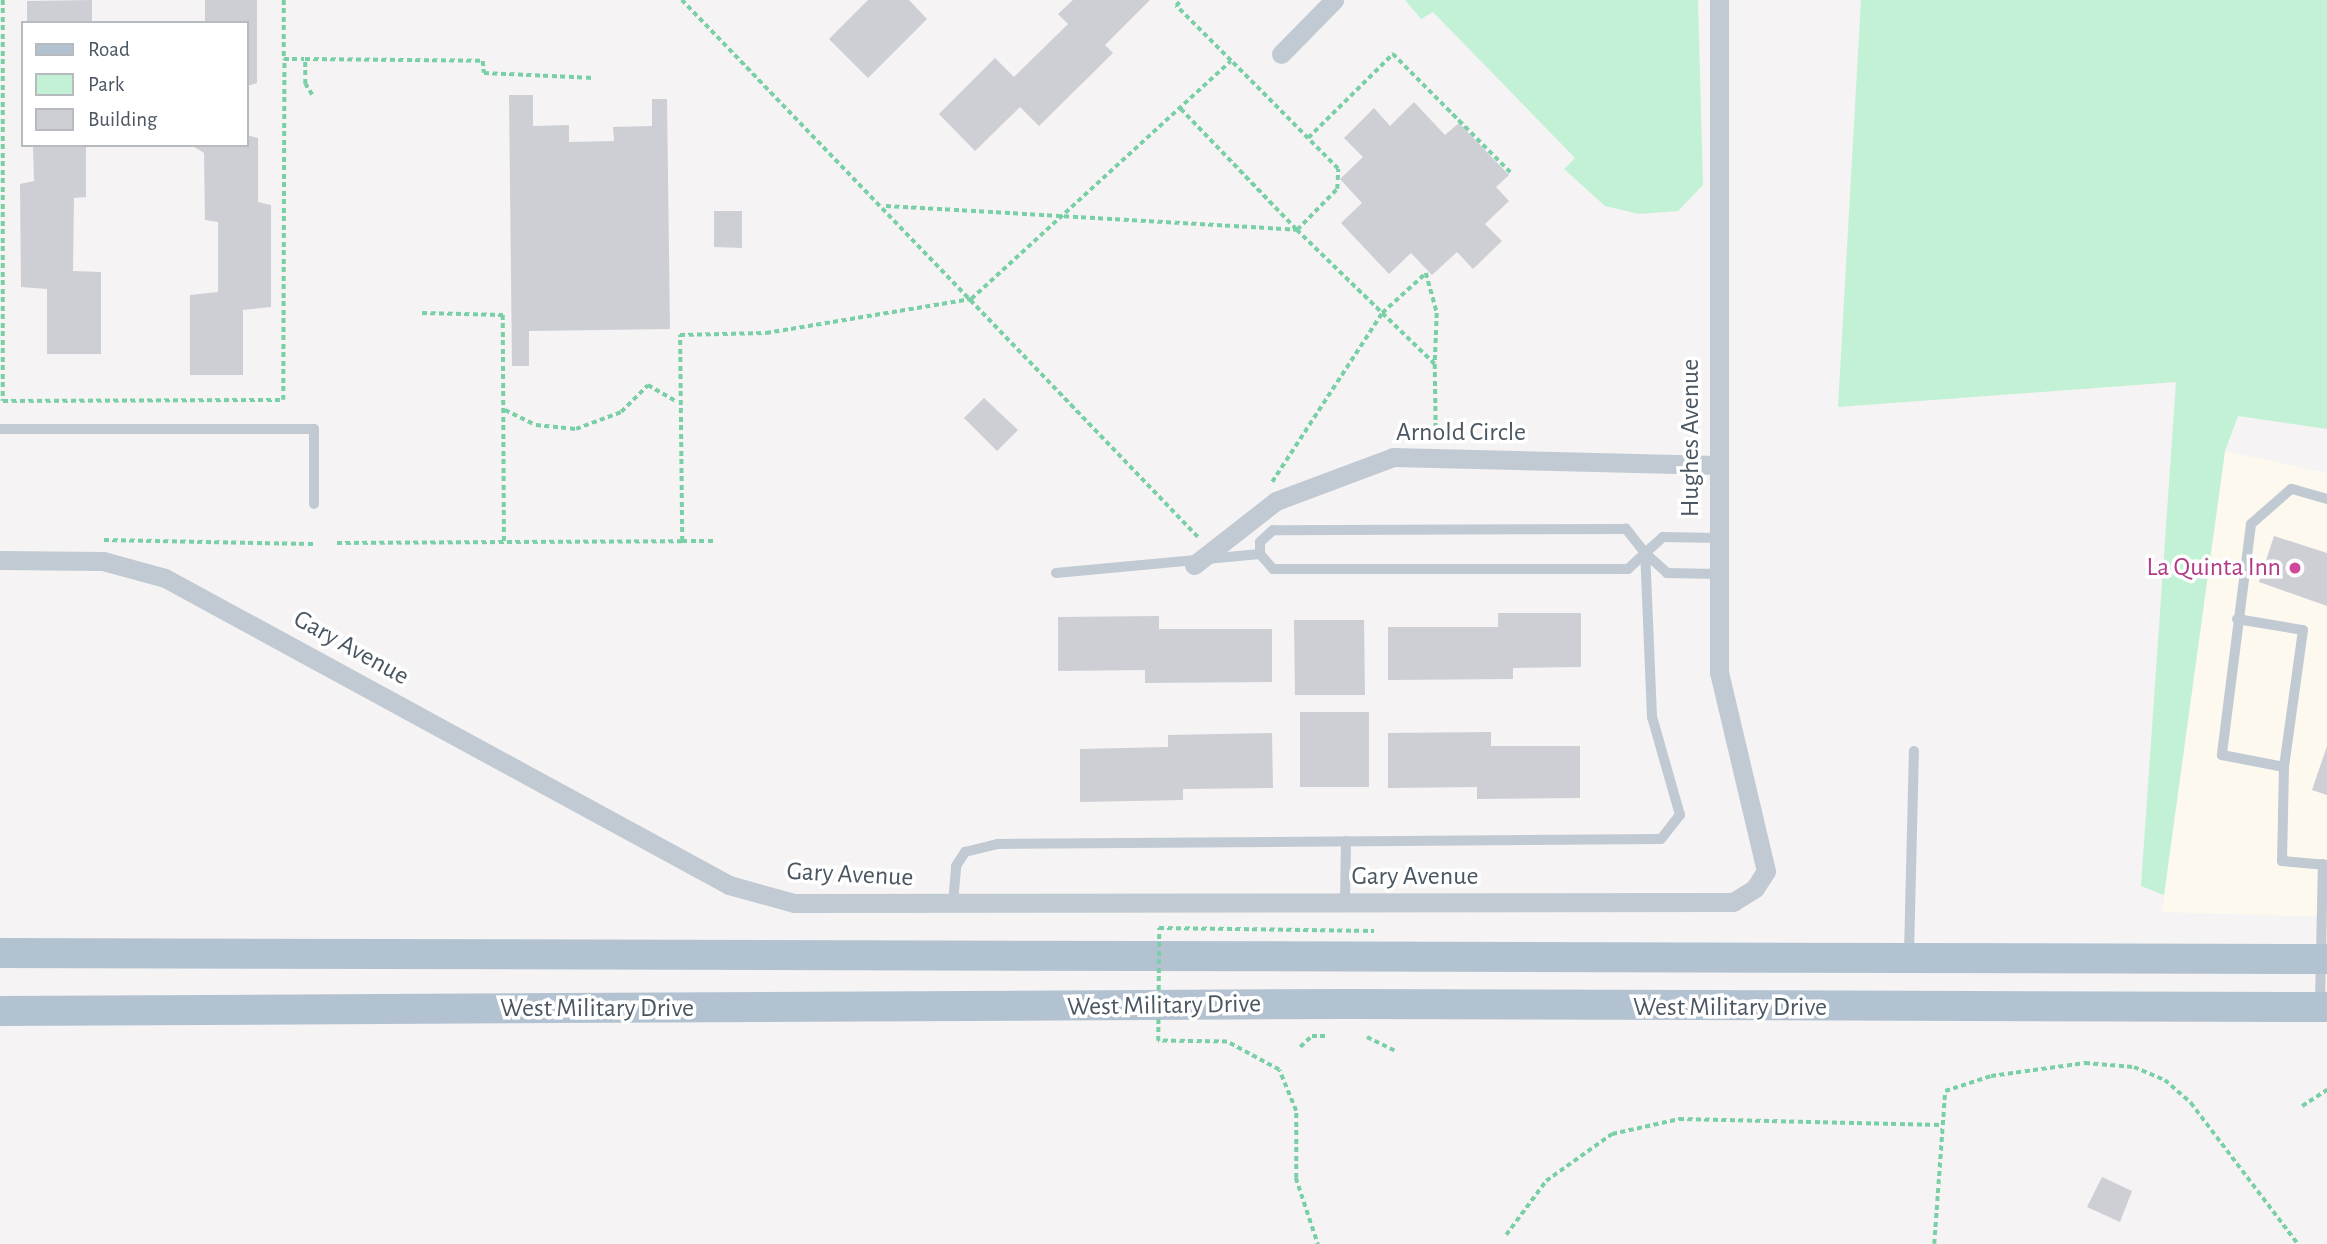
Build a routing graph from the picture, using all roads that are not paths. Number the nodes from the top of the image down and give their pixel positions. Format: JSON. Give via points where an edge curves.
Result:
{"nodes":[{"id":1,"x":1334,"y":0,"type":"edge"},
{"id":2,"x":1719,"y":0,"type":"edge"},
{"id":3,"x":1281,"y":54,"type":"dead end"},
{"id":4,"x":0,"y":429,"type":"edge"},
{"id":5,"x":1717,"y":465,"type":"junction"},
{"id":6,"x":2327,"y":499,"type":"edge"},
{"id":7,"x":314,"y":504,"type":"dead end"},
{"id":8,"x":1265,"y":511,"type":"junction"},
{"id":9,"x":1283,"y":530,"type":"junction"},
{"id":10,"x":1717,"y":538,"type":"junction"},
{"id":11,"x":1645,"y":553,"type":"junction"},
{"id":12,"x":1259,"y":554,"type":"junction"},
{"id":13,"x":0,"y":560,"type":"edge"},
{"id":14,"x":1194,"y":565,"type":"junction"},
{"id":15,"x":1056,"y":573,"type":"dead end"},
{"id":16,"x":1717,"y":574,"type":"junction"},
{"id":17,"x":2237,"y":619,"type":"junction"},
{"id":18,"x":1914,"y":751,"type":"dead end"},
{"id":19,"x":2284,"y":767,"type":"junction"},
{"id":20,"x":1346,"y":841,"type":"junction"},
{"id":21,"x":2325,"y":864,"type":"edge"},
{"id":22,"x":1766,"y":871,"type":"joint"},
{"id":23,"x":1345,"y":904,"type":"junction"},
{"id":24,"x":953,"y":906,"type":"junction"},
{"id":25,"x":0,"y":953,"type":"edge"},
{"id":26,"x":1909,"y":957,"type":"junction"},
{"id":27,"x":2324,"y":959,"type":"edge"},
{"id":28,"x":2323,"y":1007,"type":"edge"},
{"id":29,"x":0,"y":1011,"type":"edge"}],
"edges":[{"from":1,"to":3,"type":"street"},
{"from":2,"to":5,"type":"street","name":"Hughes Avenue"},
{"from":4,"to":7,"type":"lane","via":[[314,429]]},
{"from":5,"to":8,"type":"street","name":"Arnold Circle","via":[[1393,457],[1330,476]]},
{"from":5,"to":10,"type":"street","name":"Hughes Avenue"},
{"from":6,"to":17,"type":"lane","via":[[2291,489],[2251,524]]},
{"from":8,"to":9,"type":"lane"},
{"from":8,"to":14,"type":"street","name":"Arnold Circle"},
{"from":9,"to":11,"type":"lane","via":[[1615,527],[1626,529]]},
{"from":9,"to":12,"type":"lane","via":[[1273,530],[1260,541]]},
{"from":10,"to":11,"type":"lane","via":[[1663,537]]},
{"from":10,"to":16,"type":"street","name":"Hughes Avenue"},
{"from":11,"to":12,"type":"lane","via":[[1628,569],[1273,569]]},
{"from":11,"to":16,"type":"lane","via":[[1667,573]]},
{"from":11,"to":20,"type":"lane","via":[[1652,717],[1680,814],[1671,833],[1661,839]]},
{"from":12,"to":14,"type":"lane"},
{"from":13,"to":24,"type":"street","name":"Gary Avenue","via":[[103,561],[165,578],[729,885],[794,903]]},
{"from":14,"to":15,"type":"lane"},
{"from":16,"to":22,"type":"street","name":"Hughes Avenue","via":[[1724,708],[1758,821]]},
{"from":17,"to":19,"type":"lane","via":[[2222,755]]},
{"from":17,"to":19,"type":"lane","via":[[2303,631]]},
{"from":18,"to":26,"type":"lane"},
{"from":19,"to":21,"type":"lane","via":[[2282,861]]},
{"from":20,"to":23,"type":"lane"},
{"from":20,"to":24,"type":"lane","via":[[998,844],[965,852],[957,866]]},
{"from":21,"to":27,"type":"lane"},
{"from":22,"to":23,"type":"street","name":"Gary Avenue","via":[[1755,888],[1733,902]]},
{"from":23,"to":24,"type":"street","name":"Gary Avenue"},
{"from":25,"to":26,"type":"main road","name":"West Military Drive"},
{"from":26,"to":27,"type":"main road","name":"West Military Drive"},
{"from":27,"to":28,"type":"lane"},
{"from":28,"to":29,"type":"main road","name":"West Military Drive","via":[[1347,1004]]}]}
